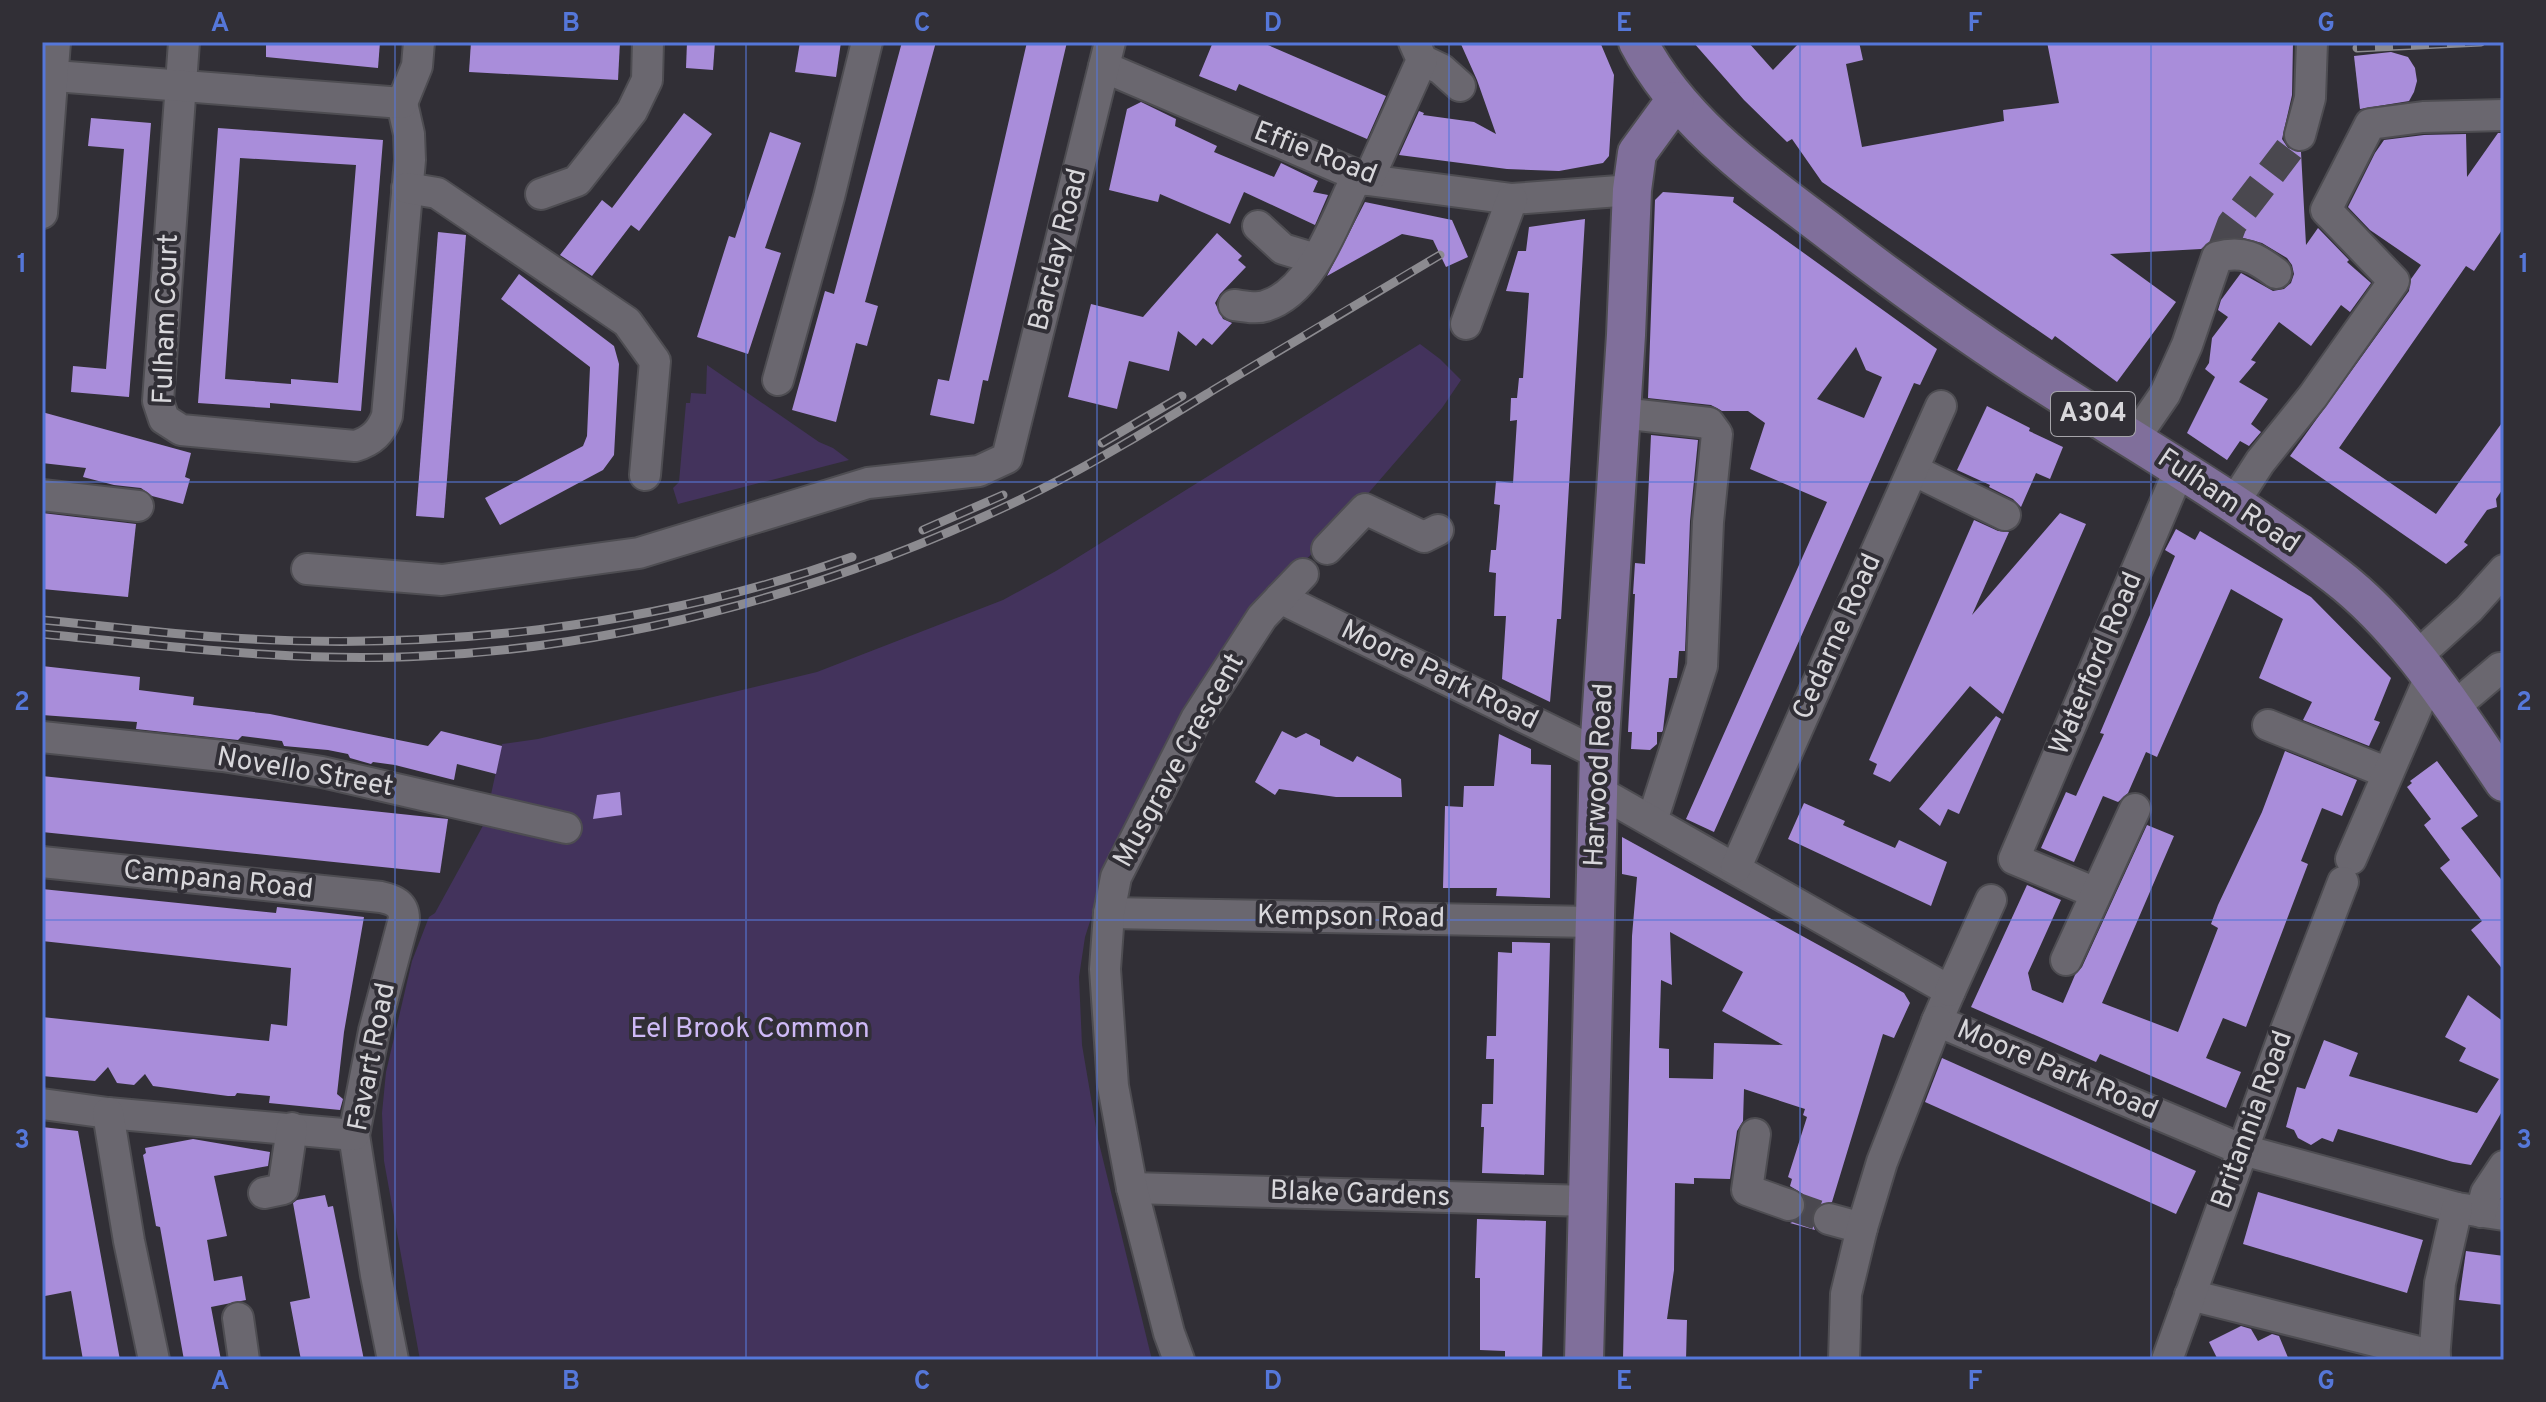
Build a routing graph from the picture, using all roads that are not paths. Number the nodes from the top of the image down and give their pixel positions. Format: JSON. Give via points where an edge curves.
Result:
{"nodes":[{"id":1,"x":55,"y":42,"type":"edge"},
{"id":2,"x":184,"y":42,"type":"edge"},
{"id":3,"x":419,"y":42,"type":"edge"},
{"id":4,"x":648,"y":42,"type":"edge"},
{"id":5,"x":867,"y":42,"type":"edge"},
{"id":6,"x":1638,"y":42,"type":"edge"},
{"id":7,"x":2312,"y":42,"type":"edge"},
{"id":8,"x":1418,"y":51,"type":"edge"},
{"id":9,"x":1107,"y":54,"type":"edge"},
{"id":10,"x":47,"y":75,"type":"edge"},
{"id":11,"x":181,"y":84,"type":"junction"},
{"id":12,"x":1460,"y":86,"type":"dead end"},
{"id":13,"x":1675,"y":101,"type":"junction"},
{"id":14,"x":402,"y":103,"type":"junction"},
{"id":15,"x":2504,"y":115,"type":"edge"},
{"id":16,"x":2300,"y":135,"type":"tunnel mouth"},
{"id":17,"x":1345,"y":170,"type":"junction"},
{"id":18,"x":407,"y":188,"type":"junction"},
{"id":19,"x":1632,"y":190,"type":"junction"},
{"id":20,"x":541,"y":194,"type":"dead end"},
{"id":21,"x":1512,"y":199,"type":"junction"},
{"id":22,"x":42,"y":213,"type":"edge"},
{"id":23,"x":1258,"y":226,"type":"dead end"},
{"id":24,"x":1316,"y":259,"type":"junction"},
{"id":25,"x":2276,"y":273,"type":"dead end"},
{"id":26,"x":1234,"y":305,"type":"dead end"},
{"id":27,"x":1466,"y":324,"type":"dead end"},
{"id":28,"x":778,"y":380,"type":"dead end"},
{"id":29,"x":1941,"y":406,"type":"dead end"},
{"id":30,"x":1621,"y":413,"type":"junction"},
{"id":31,"x":2134,"y":439,"type":"junction"},
{"id":32,"x":2180,"y":468,"type":"junction"},
{"id":33,"x":1913,"y":470,"type":"junction"},
{"id":34,"x":645,"y":475,"type":"dead end"},
{"id":35,"x":42,"y":495,"type":"edge"},
{"id":36,"x":2233,"y":504,"type":"junction"},
{"id":37,"x":138,"y":506,"type":"dead end"},
{"id":38,"x":2005,"y":515,"type":"dead end"},
{"id":39,"x":1438,"y":530,"type":"dead end"},
{"id":40,"x":1327,"y":549,"type":"dead end"},
{"id":41,"x":307,"y":569,"type":"dead end"},
{"id":42,"x":2504,"y":570,"type":"edge"},
{"id":43,"x":1303,"y":574,"type":"dead end"},
{"id":44,"x":1280,"y":598,"type":"junction"},
{"id":45,"x":2422,"y":668,"type":"junction"},
{"id":46,"x":2500,"y":668,"type":"dead end"},
{"id":47,"x":2454,"y":707,"type":"junction"},
{"id":48,"x":2268,"y":725,"type":"dead end"},
{"id":49,"x":42,"y":737,"type":"edge"},
{"id":50,"x":1598,"y":773,"type":"junction"},
{"id":51,"x":2388,"y":773,"type":"junction"},
{"id":52,"x":2504,"y":782,"type":"edge"},
{"id":53,"x":2135,"y":809,"type":"dead end"},
{"id":54,"x":1652,"y":821,"type":"junction"},
{"id":55,"x":566,"y":828,"type":"dead end"},
{"id":56,"x":42,"y":862,"type":"edge"},
{"id":57,"x":1736,"y":867,"type":"junction"},
{"id":58,"x":2096,"y":893,"type":"junction"},
{"id":59,"x":394,"y":900,"type":"joint"},
{"id":60,"x":1991,"y":900,"type":"dead end"},
{"id":61,"x":1109,"y":913,"type":"junction"},
{"id":62,"x":1593,"y":922,"type":"junction"},
{"id":63,"x":2066,"y":960,"type":"dead end"},
{"id":64,"x":1950,"y":991,"type":"junction"},
{"id":65,"x":1937,"y":1021,"type":"junction"},
{"id":66,"x":42,"y":1104,"type":"edge"},
{"id":67,"x":108,"y":1113,"type":"junction"},
{"id":68,"x":292,"y":1128,"type":"junction"},
{"id":69,"x":1755,"y":1134,"type":"dead end"},
{"id":70,"x":354,"y":1135,"type":"junction"},
{"id":71,"x":2243,"y":1150,"type":"junction"},
{"id":72,"x":2504,"y":1166,"type":"edge"},
{"id":73,"x":1132,"y":1188,"type":"junction"},
{"id":74,"x":264,"y":1193,"type":"dead end"},
{"id":75,"x":1589,"y":1201,"type":"junction"},
{"id":76,"x":1789,"y":1205,"type":"tunnel mouth"},
{"id":77,"x":2481,"y":1212,"type":"edge"},
{"id":78,"x":1829,"y":1219,"type":"tunnel mouth"},
{"id":79,"x":1862,"y":1228,"type":"junction"},
{"id":80,"x":2190,"y":1295,"type":"junction"},
{"id":81,"x":238,"y":1318,"type":"dead end"},
{"id":82,"x":2434,"y":1358,"type":"edge"},
{"id":83,"x":154,"y":1360,"type":"edge"},
{"id":84,"x":244,"y":1360,"type":"edge"},
{"id":85,"x":393,"y":1360,"type":"edge"},
{"id":86,"x":1179,"y":1360,"type":"edge"},
{"id":87,"x":1584,"y":1360,"type":"edge"},
{"id":88,"x":1844,"y":1360,"type":"edge"},
{"id":89,"x":2167,"y":1360,"type":"edge"}],
"edges":[{"from":1,"to":10,"type":"street"},
{"from":2,"to":11,"type":"street","name":"Fulham Court"},
{"from":3,"to":14,"type":"street","via":[[417,66]]},
{"from":4,"to":20,"type":"street","via":[[647,80],[632,111],[577,181]]},
{"from":5,"to":28,"type":"street"},
{"from":6,"to":13,"type":"main road","number":"A304"},
{"from":7,"to":16,"type":"street","via":[[2310,98]]},
{"from":8,"to":12,"type":"street"},
{"from":8,"to":17,"type":"street"},
{"from":9,"to":17,"type":"street","name":"Effie Road"},
{"from":9,"to":41,"type":"street","name":"Barclay Road","via":[[1007,458],[979,471],[868,483],[639,553],[442,580]]},
{"from":10,"to":11,"type":"street"},
{"from":10,"to":22,"type":"street"},
{"from":11,"to":14,"type":"street"},
{"from":11,"to":18,"type":"street","name":"Fulham Court","via":[[158,401],[164,419],[175,428],[355,446],[374,438],[387,416]]},
{"from":13,"to":19,"type":"main road","name":"Harwood Road","via":[[1637,153]]},
{"from":13,"to":31,"type":"main road","name":"Fulham Road","number":"A304","via":[[1736,159],[1871,264]]},
{"from":14,"to":18,"type":"street","name":"Fulham Court","via":[[409,134]]},
{"from":15,"to":36,"type":"street","via":[[2370,124],[2326,210],[2394,281]]},
{"from":17,"to":21,"type":"street","name":"Effie Road"},
{"from":17,"to":24,"type":"street"},
{"from":18,"to":34,"type":"street","via":[[437,193],[627,322],[655,361]]},
{"from":19,"to":21,"type":"street","name":"Effie Road"},
{"from":19,"to":30,"type":"main road","name":"Harwood Road"},
{"from":21,"to":27,"type":"street"},
{"from":23,"to":24,"type":"street","via":[[1283,249]]},
{"from":24,"to":26,"type":"street","via":[[1282,299],[1262,308]]},
{"from":25,"to":31,"type":"street","via":[[2254,257],[2220,252],[2165,394]]},
{"from":29,"to":33,"type":"street","name":"Cedarne Road"},
{"from":30,"to":50,"type":"main road","name":"Harwood Road"},
{"from":30,"to":54,"type":"street","via":[[1709,423],[1717,434],[1702,666]]},
{"from":31,"to":32,"type":"main road","name":"Fulham Road","number":"A304"},
{"from":32,"to":36,"type":"main road","name":"Fulham Road","number":"A304"},
{"from":32,"to":58,"type":"street","name":"Waterford Road","via":[[2014,859]]},
{"from":33,"to":38,"type":"street"},
{"from":33,"to":57,"type":"street","name":"Cedarne Road"},
{"from":35,"to":37,"type":"street"},
{"from":36,"to":45,"type":"main road","name":"Fulham Road","number":"A304","via":[[2338,578],[2386,623]]},
{"from":39,"to":40,"type":"street","via":[[1424,537],[1365,509]]},
{"from":42,"to":45,"type":"street"},
{"from":43,"to":44,"type":"street","name":"Musgrave Crescent"},
{"from":44,"to":50,"type":"street","name":"Moore Park Road"},
{"from":44,"to":61,"type":"street","name":"Musgrave Crescent","via":[[1196,719],[1116,877]]},
{"from":45,"to":47,"type":"main road","name":"Fulham Road","number":"A304"},
{"from":45,"to":51,"type":"street","name":"Britannia Road"},
{"from":46,"to":47,"type":"street"},
{"from":47,"to":52,"type":"main road","name":"Fulham Road","number":"A304"},
{"from":48,"to":51,"type":"street"},
{"from":49,"to":55,"type":"street","name":"Novello Street","via":[[322,772],[518,831]]},
{"from":50,"to":54,"type":"street","name":"Moore Park Road"},
{"from":50,"to":62,"type":"main road","name":"Harwood Road"},
{"from":51,"to":71,"type":"street","name":"Britannia Road"},
{"from":53,"to":58,"type":"street"},
{"from":54,"to":57,"type":"street","name":"Moore Park Road"},
{"from":56,"to":59,"type":"street","name":"Campana Road"},
{"from":57,"to":64,"type":"street","name":"Moore Park Road"},
{"from":58,"to":63,"type":"street"},
{"from":59,"to":70,"type":"street","name":"Favart Road","via":[[404,919]]},
{"from":60,"to":64,"type":"street"},
{"from":61,"to":62,"type":"street","name":"Kempson Road"},
{"from":61,"to":73,"type":"street","name":"Musgrave Crescent","via":[[1105,969],[1113,1086]]},
{"from":62,"to":75,"type":"main road","name":"Harwood Road"},
{"from":64,"to":65,"type":"street","name":"Moore Park Road"},
{"from":65,"to":71,"type":"street","name":"Moore Park Road"},
{"from":65,"to":79,"type":"street"},
{"from":66,"to":67,"type":"street"},
{"from":67,"to":68,"type":"street"},
{"from":67,"to":83,"type":"street"},
{"from":68,"to":70,"type":"street"},
{"from":68,"to":74,"type":"street","via":[[283,1189]]},
{"from":69,"to":76,"type":"street","via":[[1747,1190]]},
{"from":70,"to":85,"type":"street","name":"Favart Road"},
{"from":71,"to":77,"type":"street","name":"Moore Park Road"},
{"from":71,"to":80,"type":"street","name":"Britannia Road"},
{"from":72,"to":77,"type":"street","via":[[2486,1193]]},
{"from":73,"to":75,"type":"street","name":"Blake Gardens"},
{"from":73,"to":86,"type":"street","name":"Musgrave Crescent"},
{"from":75,"to":87,"type":"main road","name":"Harwood Road"},
{"from":77,"to":82,"type":"street","via":[[2440,1283]]},
{"from":78,"to":79,"type":"street"},
{"from":79,"to":88,"type":"street","via":[[1846,1294]]},
{"from":80,"to":82,"type":"street"},
{"from":80,"to":89,"type":"street","name":"Britannia Road"},
{"from":81,"to":84,"type":"street"}]}
